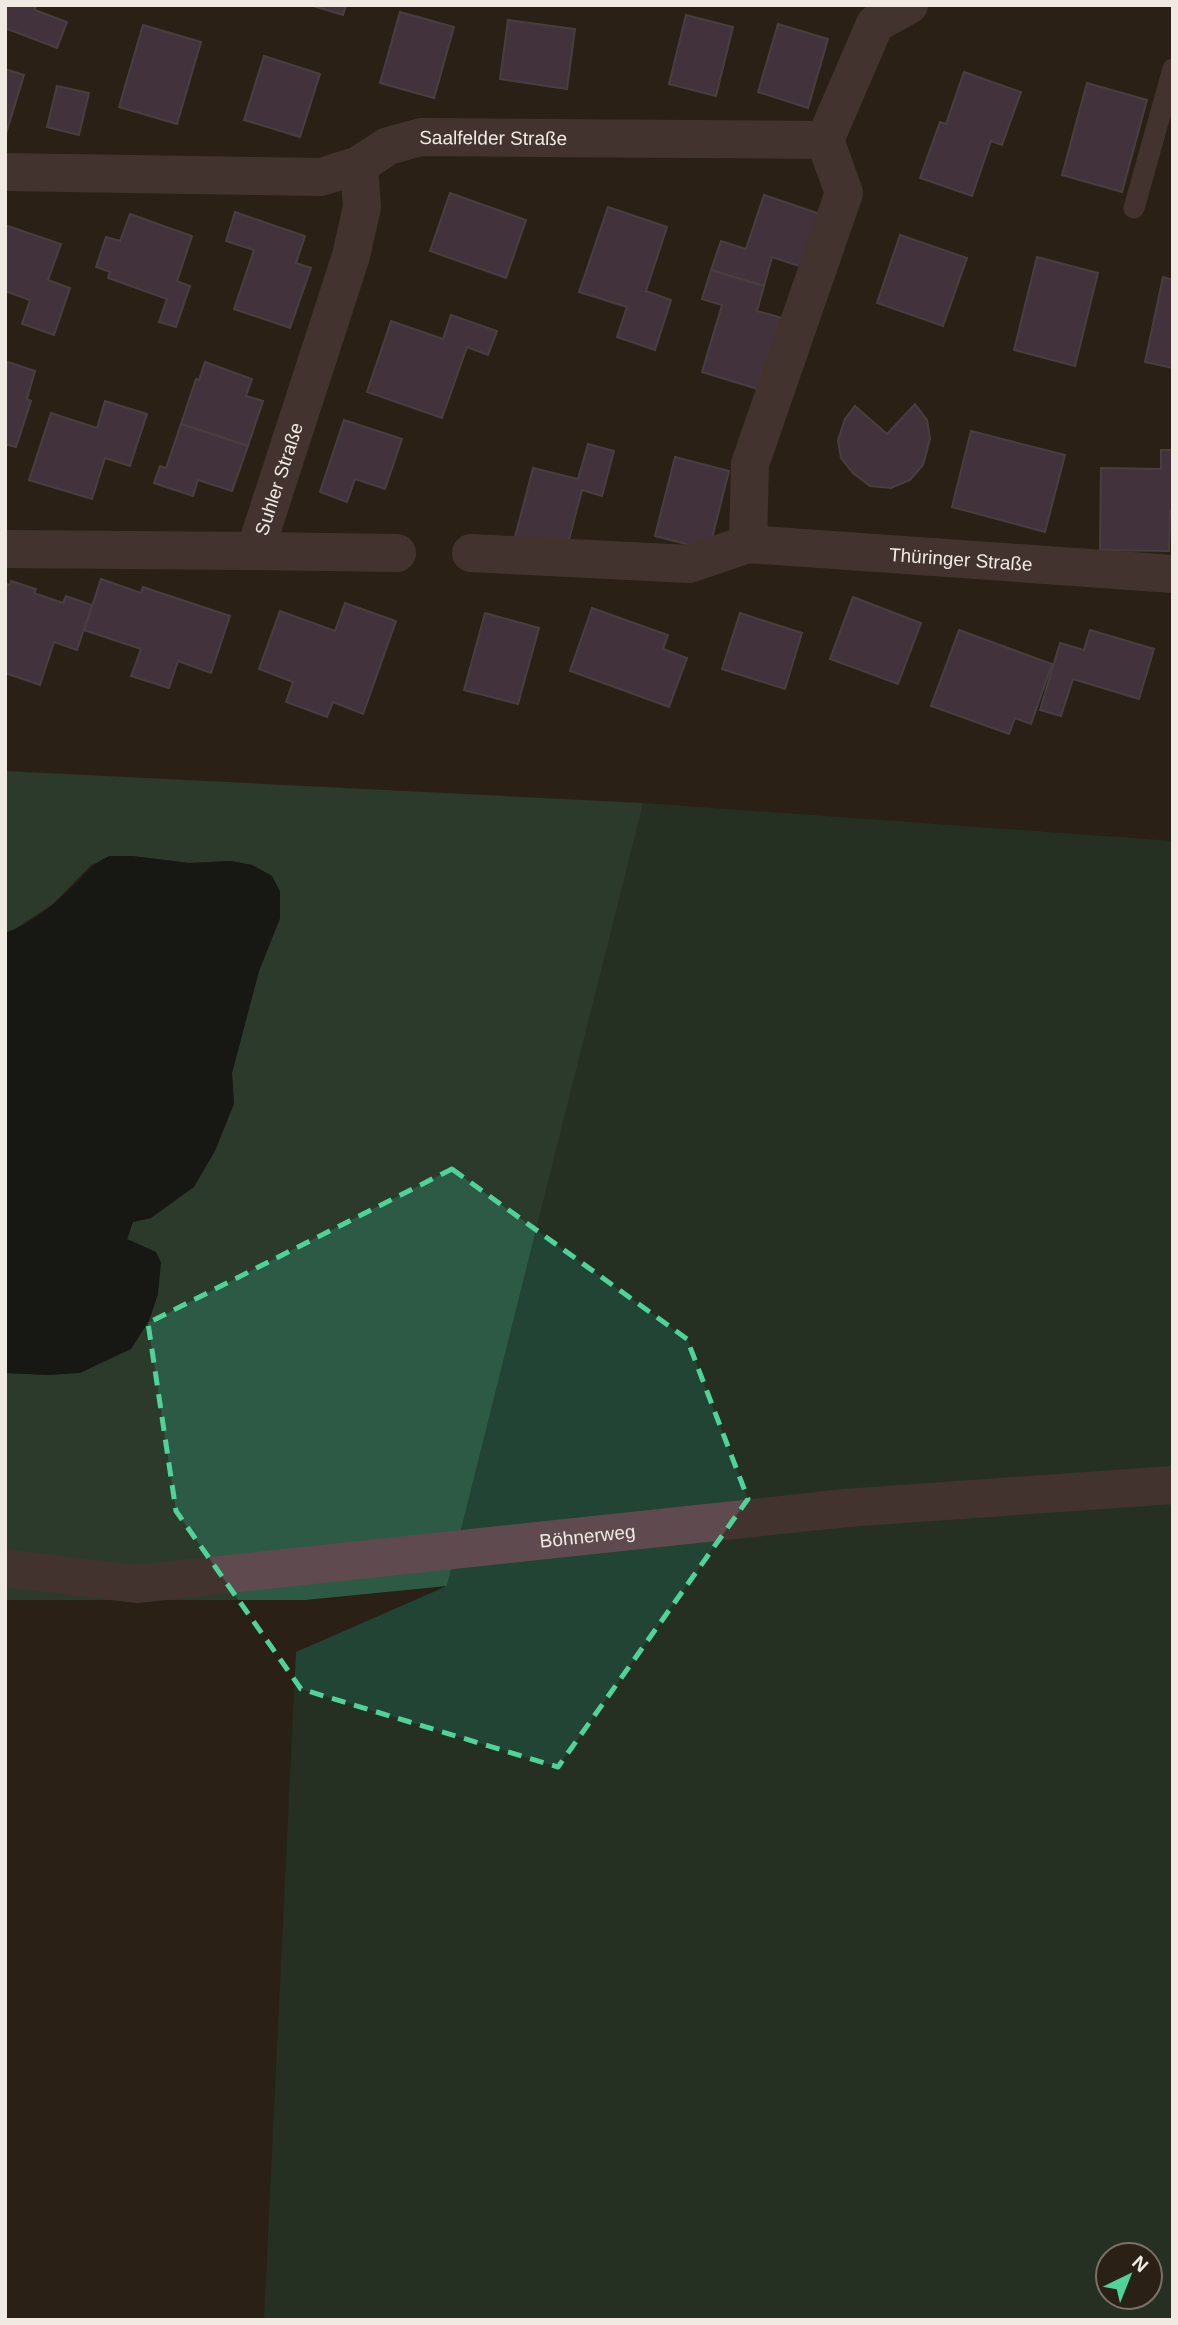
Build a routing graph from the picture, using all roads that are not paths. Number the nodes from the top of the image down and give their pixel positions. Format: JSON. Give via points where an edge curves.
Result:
{"nodes":[{"id":1,"x":909,"y":5,"type":"edge"},
{"id":2,"x":1173,"y":69,"type":"edge"},
{"id":3,"x":825,"y":140,"type":"junction"},
{"id":4,"x":359,"y":165,"type":"junction"},
{"id":5,"x":5,"y":172,"type":"edge"},
{"id":6,"x":1134,"y":208,"type":"dead end"},
{"id":7,"x":748,"y":544,"type":"junction"},
{"id":8,"x":5,"y":549,"type":"edge"},
{"id":9,"x":255,"y":551,"type":"junction"},
{"id":10,"x":471,"y":552,"type":"dead end"},
{"id":11,"x":397,"y":553,"type":"dead end"},
{"id":12,"x":1173,"y":574,"type":"edge"},
{"id":13,"x":1173,"y":1485,"type":"edge"},
{"id":14,"x":5,"y":1568,"type":"edge"}],
"edges":[{"from":1,"to":3,"type":"street","via":[[875,24]]},
{"from":2,"to":6,"type":"lane"},
{"from":3,"to":4,"type":"street","name":"Saalfelder Straße","via":[[421,137],[388,146]]},
{"from":3,"to":7,"type":"street","via":[[844,193],[750,464]]},
{"from":4,"to":5,"type":"street","name":"Saalfelder Straße","via":[[321,177]]},
{"from":4,"to":9,"type":"street","name":"Suhler Straße","via":[[362,207],[351,256]]},
{"from":7,"to":10,"type":"street","name":"Thüringer Straße","via":[[690,564]]},
{"from":7,"to":12,"type":"street","name":"Thüringer Straße"},
{"from":8,"to":9,"type":"street","name":"Suhler Straße"},
{"from":9,"to":11,"type":"street"},
{"from":13,"to":14,"type":"street","name":"Böhnerweg","via":[[846,1508],[136,1584]]}]}
